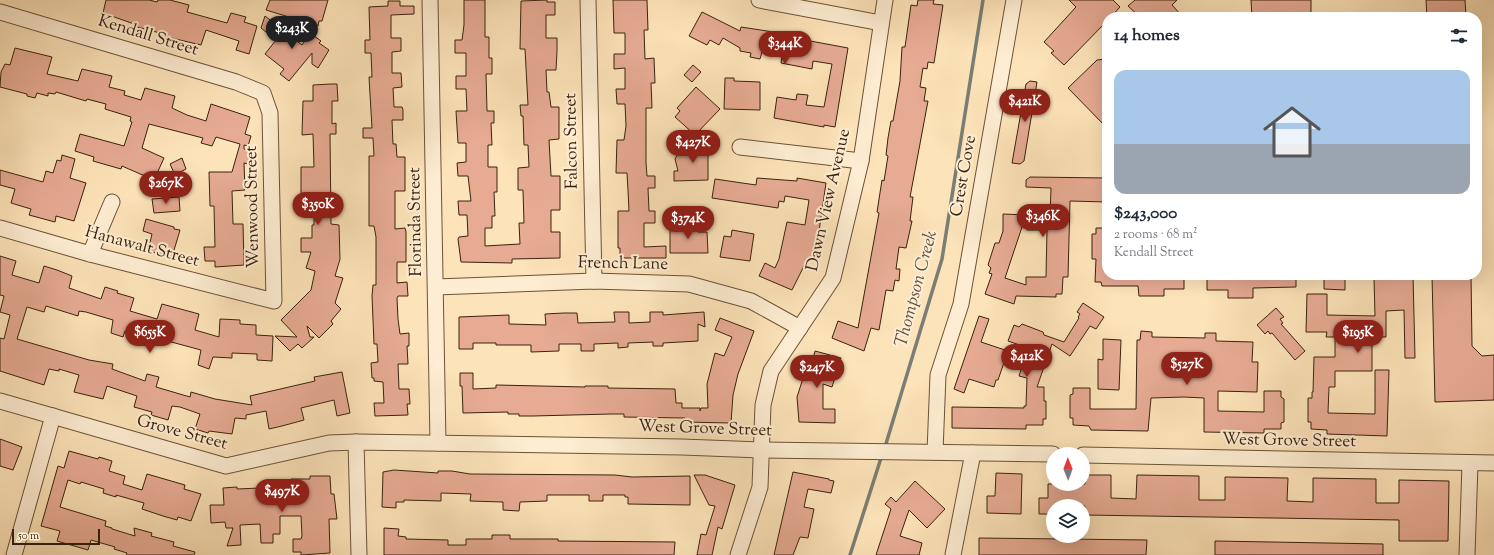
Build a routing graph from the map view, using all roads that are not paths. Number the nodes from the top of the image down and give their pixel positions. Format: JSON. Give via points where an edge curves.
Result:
{"nodes":[{"id":1,"x":430,"y":0,"type":"edge"},
{"id":2,"x":588,"y":0,"type":"edge"},
{"id":3,"x":759,"y":0,"type":"edge"},
{"id":4,"x":884,"y":0,"type":"edge"},
{"id":5,"x":1014,"y":0,"type":"edge"},
{"id":6,"x":0,"y":12,"type":"edge"},
{"id":7,"x":881,"y":23,"type":"junction"},
{"id":8,"x":270,"y":114,"type":"joint"},
{"id":9,"x":740,"y":147,"type":"dead end"},
{"id":10,"x":861,"y":161,"type":"junction"},
{"id":11,"x":112,"y":202,"type":"dead end"},
{"id":12,"x":0,"y":228,"type":"edge"},
{"id":13,"x":90,"y":254,"type":"junction"},
{"id":14,"x":594,"y":281,"type":"junction"},
{"id":15,"x":436,"y":287,"type":"junction"},
{"id":16,"x":274,"y":301,"type":"joint"},
{"id":17,"x":800,"y":328,"type":"junction"},
{"id":18,"x":0,"y":401,"type":"edge"},
{"id":19,"x":54,"y":416,"type":"junction"},
{"id":20,"x":356,"y":442,"type":"junction"},
{"id":21,"x":438,"y":443,"type":"junction"},
{"id":22,"x":761,"y":450,"type":"junction"},
{"id":23,"x":935,"y":452,"type":"junction"},
{"id":24,"x":973,"y":453,"type":"junction"},
{"id":25,"x":1046,"y":454,"type":"edge"},
{"id":26,"x":1090,"y":455,"type":"edge"},
{"id":27,"x":1494,"y":463,"type":"edge"},
{"id":28,"x":1470,"y":464,"type":"junction"},
{"id":29,"x":14,"y":555,"type":"edge"},
{"id":30,"x":359,"y":555,"type":"edge"},
{"id":31,"x":738,"y":555,"type":"edge"},
{"id":32,"x":953,"y":555,"type":"edge"},
{"id":33,"x":1467,"y":555,"type":"edge"}],
"edges":[{"from":1,"to":15,"type":"street","name":"Florinda Street"},
{"from":2,"to":14,"type":"street","name":"Falcon Street"},
{"from":3,"to":7,"type":"street"},
{"from":4,"to":7,"type":"street","name":"Dawn View Avenue"},
{"from":5,"to":23,"type":"street","name":"Crest Cove","via":[[961,304],[938,376]]},
{"from":6,"to":8,"type":"street","name":"Kendall Street","via":[[236,82],[263,93]]},
{"from":7,"to":10,"type":"street","name":"Dawn View Avenue"},
{"from":8,"to":16,"type":"street","name":"Wenwood Street"},
{"from":9,"to":10,"type":"street"},
{"from":10,"to":17,"type":"street","name":"Dawn View Avenue","via":[[833,278]]},
{"from":11,"to":13,"type":"street"},
{"from":12,"to":13,"type":"street","name":"Hanawalt Street"},
{"from":13,"to":16,"type":"street","name":"Hanawalt Street"},
{"from":14,"to":15,"type":"street","name":"French Lane"},
{"from":14,"to":17,"type":"street","name":"French Lane","via":[[689,284],[751,301]]},
{"from":15,"to":21,"type":"street","name":"Florinda Street"},
{"from":17,"to":22,"type":"street","name":"Dawn View Avenue","via":[[771,371],[763,405]]},
{"from":18,"to":19,"type":"street","name":"Grove Street"},
{"from":19,"to":20,"type":"street","name":"Grove Street","via":[[226,466],[329,443]]},
{"from":19,"to":29,"type":"street"},
{"from":20,"to":21,"type":"street","name":"West Grove Street"},
{"from":20,"to":30,"type":"street"},
{"from":21,"to":22,"type":"street","name":"West Grove Street"},
{"from":22,"to":23,"type":"street","name":"West Grove Street"},
{"from":22,"to":31,"type":"street","name":"Dawn View Avenue","via":[[760,487]]},
{"from":23,"to":24,"type":"street","name":"West Grove Street"},
{"from":24,"to":25,"type":"street","name":"West Grove Street"},
{"from":24,"to":32,"type":"street"},
{"from":26,"to":28,"type":"street","name":"West Grove Street"},
{"from":27,"to":28,"type":"street","name":"West Grove Street"},
{"from":28,"to":33,"type":"street"}]}
